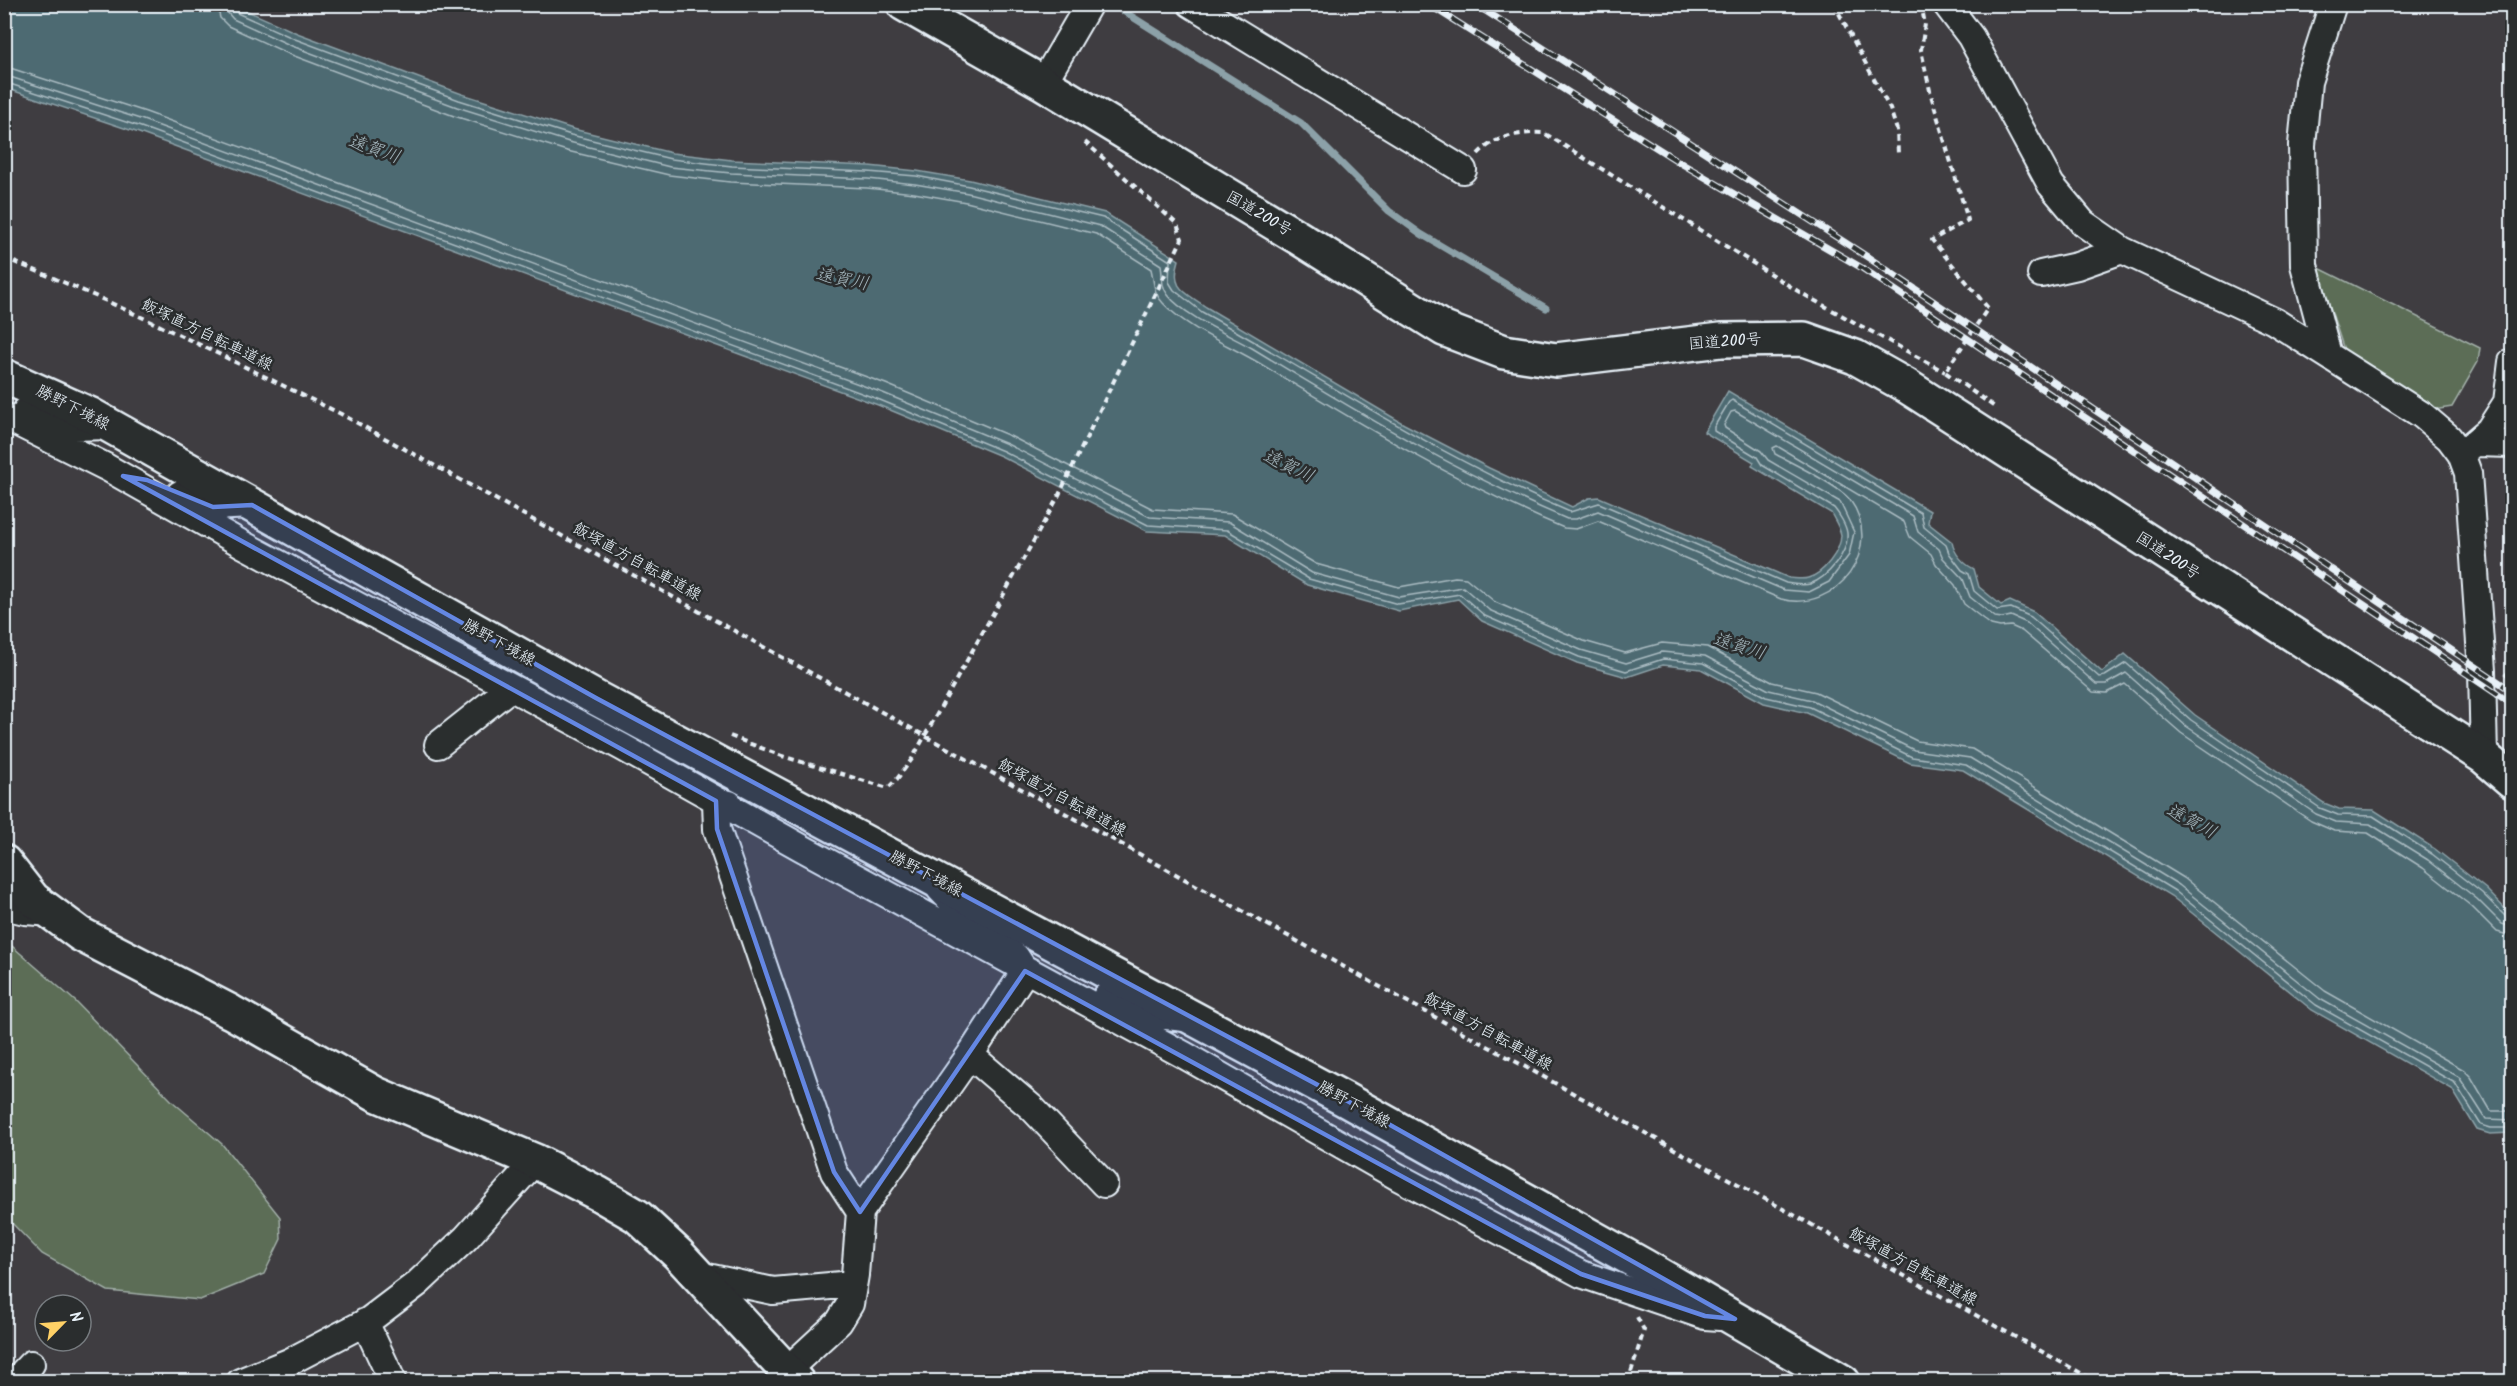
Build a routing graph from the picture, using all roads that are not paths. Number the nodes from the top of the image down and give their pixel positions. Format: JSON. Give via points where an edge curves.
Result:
{"nodes":[{"id":1,"x":904,"y":4,"type":"edge"},
{"id":2,"x":1089,"y":4,"type":"edge"},
{"id":3,"x":1191,"y":4,"type":"edge"},
{"id":4,"x":1946,"y":4,"type":"edge"},
{"id":5,"x":2333,"y":4,"type":"edge"},
{"id":6,"x":1044,"y":83,"type":"junction"},
{"id":7,"x":1463,"y":170,"type":"road end"},
{"id":8,"x":2122,"y":250,"type":"junction"},
{"id":9,"x":2041,"y":274,"type":"dead end"},
{"id":10,"x":2328,"y":356,"type":"junction"},
{"id":11,"x":2512,"y":362,"type":"edge"},
{"id":12,"x":4,"y":376,"type":"edge"},
{"id":13,"x":4,"y":404,"type":"edge"},
{"id":14,"x":4,"y":417,"type":"edge"},
{"id":15,"x":110,"y":426,"type":"junction"},
{"id":16,"x":2512,"y":444,"type":"edge"},
{"id":17,"x":2468,"y":448,"type":"junction"},
{"id":18,"x":123,"y":476,"type":"junction"},
{"id":19,"x":252,"y":505,"type":"junction"},
{"id":20,"x":459,"y":661,"type":"junction"},
{"id":21,"x":510,"y":688,"type":"junction"},
{"id":22,"x":596,"y":698,"type":"junction"},
{"id":23,"x":438,"y":745,"type":"dead end"},
{"id":24,"x":2484,"y":757,"type":"junction"},
{"id":25,"x":2512,"y":781,"type":"edge"},
{"id":26,"x":716,"y":801,"type":"junction"},
{"id":27,"x":826,"y":820,"type":"junction"},
{"id":28,"x":4,"y":862,"type":"edge"},
{"id":29,"x":926,"y":873,"type":"junction"},
{"id":30,"x":4,"y":906,"type":"edge"},
{"id":31,"x":53,"y":914,"type":"junction"},
{"id":32,"x":1035,"y":976,"type":"junction"},
{"id":33,"x":1192,"y":1017,"type":"junction"},
{"id":34,"x":970,"y":1055,"type":"junction"},
{"id":35,"x":534,"y":1161,"type":"junction"},
{"id":36,"x":1104,"y":1184,"type":"dead end"},
{"id":37,"x":860,"y":1212,"type":"junction"},
{"id":38,"x":698,"y":1275,"type":"junction"},
{"id":39,"x":853,"y":1284,"type":"junction"},
{"id":40,"x":1735,"y":1319,"type":"junction"},
{"id":41,"x":365,"y":1322,"type":"junction"},
{"id":42,"x":792,"y":1376,"type":"edge"},
{"id":43,"x":240,"y":1382,"type":"edge"},
{"id":44,"x":393,"y":1382,"type":"edge"},
{"id":45,"x":1843,"y":1382,"type":"edge"}],
"edges":[{"from":1,"to":6,"type":"main road","name":"国道200号"},
{"from":2,"to":6,"type":"street"},
{"from":3,"to":7,"type":"street"},
{"from":4,"to":8,"type":"street","via":[[1971,37],[2051,185],[2083,223]]},
{"from":5,"to":10,"type":"street","via":[[2308,82],[2302,145],[2304,265]]},
{"from":6,"to":24,"type":"main road","name":"国道200号","via":[[1444,329],[1504,352],[1556,360],[1722,340],[1804,339],[1855,357],[1905,385]]},
{"from":8,"to":9,"type":"street"},
{"from":8,"to":10,"type":"street","via":[[2274,321]]},
{"from":10,"to":17,"type":"street"},
{"from":11,"to":17,"type":"street","via":[[2507,402],[2489,430]]},
{"from":12,"to":15,"type":"main road","name":"勝野下境線"},
{"from":13,"to":15,"type":"street","via":[[73,427]]},
{"from":14,"to":18,"type":"street"},
{"from":15,"to":19,"type":"main road","name":"勝野下境線"},
{"from":16,"to":17,"type":"street"},
{"from":17,"to":24,"type":"street"},
{"from":18,"to":19,"type":"street","via":[[147,480],[213,507]]},
{"from":18,"to":20,"type":"street"},
{"from":19,"to":22,"type":"main road","name":"勝野下境線"},
{"from":20,"to":21,"type":"street"},
{"from":20,"to":22,"type":"street","via":[[539,687]]},
{"from":21,"to":23,"type":"street"},
{"from":21,"to":26,"type":"street"},
{"from":22,"to":27,"type":"main road","name":"勝野下境線"},
{"from":24,"to":25,"type":"main road","name":"国道200号"},
{"from":26,"to":27,"type":"street","via":[[790,819]]},
{"from":26,"to":32,"type":"street"},
{"from":26,"to":37,"type":"street","via":[[717,829],[834,1172]]},
{"from":27,"to":29,"type":"main road","name":"勝野下境線"},
{"from":28,"to":31,"type":"main road","via":[[33,899]]},
{"from":29,"to":32,"type":"street","via":[[963,913]]},
{"from":29,"to":33,"type":"main road","name":"勝野下境線"},
{"from":30,"to":31,"type":"street"},
{"from":31,"to":35,"type":"main road","via":[[80,934],[231,1012],[376,1094]]},
{"from":32,"to":33,"type":"street","via":[[1070,982],[1148,1014]]},
{"from":32,"to":34,"type":"street"},
{"from":32,"to":40,"type":"street","via":[[1581,1274],[1705,1316]]},
{"from":33,"to":40,"type":"main road","name":"勝野下境線"},
{"from":34,"to":36,"type":"street","via":[[1032,1108]]},
{"from":34,"to":37,"type":"street"},
{"from":35,"to":38,"type":"main road","via":[[637,1216]]},
{"from":35,"to":41,"type":"street","via":[[466,1238],[418,1283]]},
{"from":37,"to":39,"type":"street"},
{"from":38,"to":39,"type":"street","via":[[773,1291]]},
{"from":38,"to":42,"type":"main road"},
{"from":39,"to":42,"type":"street","via":[[850,1304],[839,1322]]},
{"from":40,"to":45,"type":"main road","name":"勝野下境線"},
{"from":41,"to":43,"type":"street","via":[[289,1362]]},
{"from":41,"to":44,"type":"street"}]}
